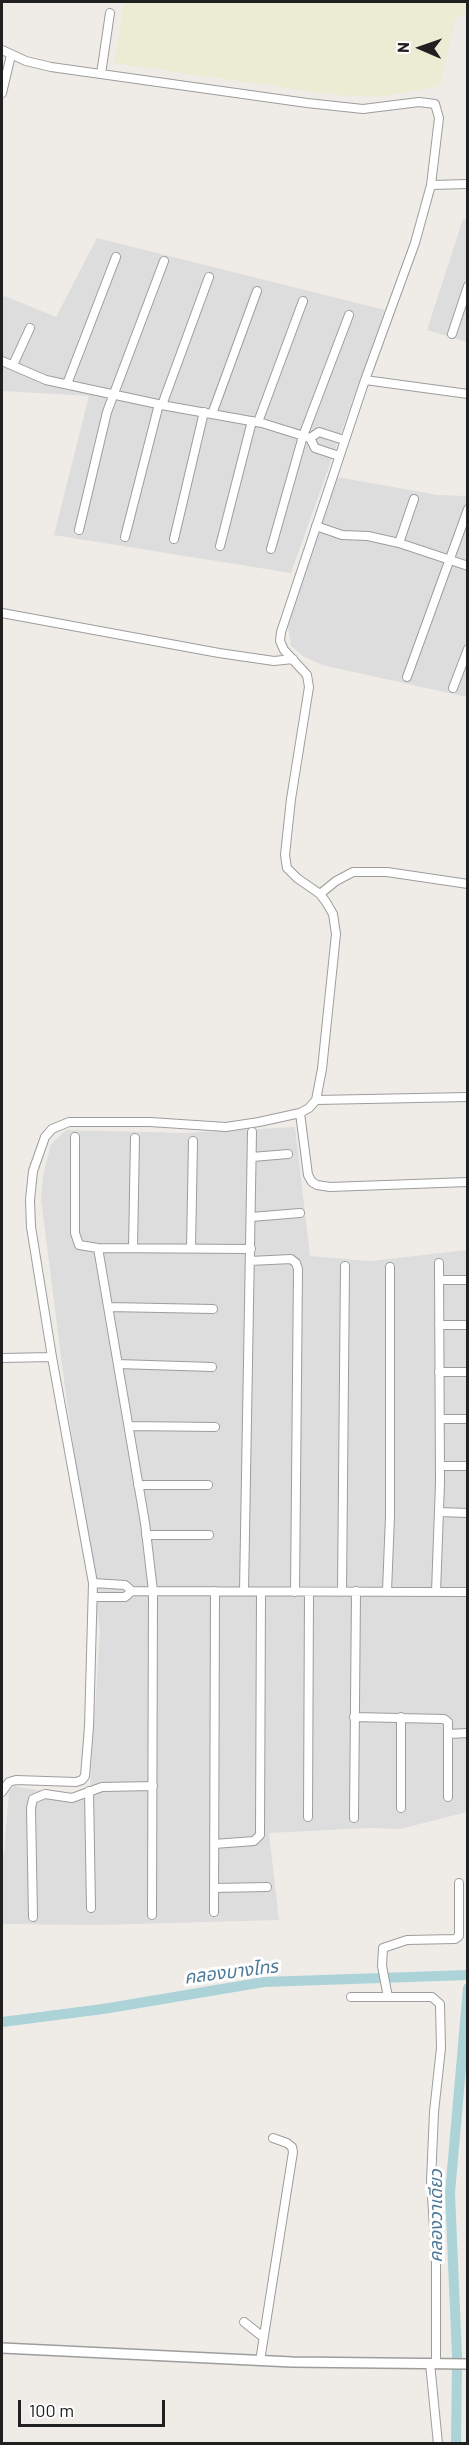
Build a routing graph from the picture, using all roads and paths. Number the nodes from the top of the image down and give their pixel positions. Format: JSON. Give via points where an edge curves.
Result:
{"nodes":[{"id":1,"x":110,"y":13,"type":"dead end"},
{"id":2,"x":2,"y":50,"type":"edge"},
{"id":3,"x":11,"y":56,"type":"junction"},
{"id":4,"x":101,"y":74,"type":"junction"},
{"id":5,"x":2,"y":93,"type":"edge"},
{"id":6,"x":468,"y":184,"type":"edge"},
{"id":7,"x":431,"y":185,"type":"junction"},
{"id":8,"x":116,"y":257,"type":"dead end"},
{"id":9,"x":164,"y":261,"type":"dead end"},
{"id":10,"x":209,"y":277,"type":"dead end"},
{"id":11,"x":468,"y":286,"type":"edge"},
{"id":12,"x":257,"y":291,"type":"dead end"},
{"id":13,"x":303,"y":301,"type":"dead end"},
{"id":14,"x":349,"y":315,"type":"dead end"},
{"id":15,"x":30,"y":328,"type":"dead end"},
{"id":16,"x":452,"y":334,"type":"dead end"},
{"id":17,"x":2,"y":361,"type":"edge"},
{"id":18,"x":13,"y":365,"type":"junction"},
{"id":19,"x":364,"y":380,"type":"junction"},
{"id":20,"x":67,"y":384,"type":"junction"},
{"id":21,"x":114,"y":394,"type":"junction"},
{"id":22,"x":468,"y":394,"type":"edge"},
{"id":23,"x":160,"y":405,"type":"junction"},
{"id":24,"x":208,"y":413,"type":"junction"},
{"id":25,"x":255,"y":422,"type":"junction"},
{"id":26,"x":306,"y":437,"type":"junction"},
{"id":27,"x":344,"y":440,"type":"junction"},
{"id":28,"x":339,"y":456,"type":"junction"},
{"id":29,"x":414,"y":499,"type":"dead end"},
{"id":30,"x":468,"y":509,"type":"edge"},
{"id":31,"x":316,"y":526,"type":"junction"},
{"id":32,"x":79,"y":530,"type":"dead end"},
{"id":33,"x":125,"y":537,"type":"dead end"},
{"id":34,"x":174,"y":540,"type":"dead end"},
{"id":35,"x":399,"y":543,"type":"junction"},
{"id":36,"x":220,"y":546,"type":"dead end"},
{"id":37,"x":271,"y":549,"type":"dead end"},
{"id":38,"x":448,"y":559,"type":"junction"},
{"id":39,"x":468,"y":566,"type":"edge"},
{"id":40,"x":2,"y":612,"type":"edge"},
{"id":41,"x":468,"y":649,"type":"edge"},
{"id":42,"x":293,"y":659,"type":"junction"},
{"id":43,"x":407,"y":677,"type":"dead end"},
{"id":44,"x":453,"y":688,"type":"dead end"},
{"id":45,"x":468,"y":884,"type":"edge"},
{"id":46,"x":320,"y":894,"type":"junction"},
{"id":47,"x":468,"y":1097,"type":"edge"},
{"id":48,"x":316,"y":1100,"type":"junction"},
{"id":49,"x":300,"y":1113,"type":"junction"},
{"id":50,"x":252,"y":1132,"type":"dead end"},
{"id":51,"x":75,"y":1137,"type":"dead end"},
{"id":52,"x":135,"y":1138,"type":"dead end"},
{"id":53,"x":193,"y":1141,"type":"dead end"},
{"id":54,"x":288,"y":1154,"type":"dead end"},
{"id":55,"x":252,"y":1157,"type":"junction"},
{"id":56,"x":468,"y":1182,"type":"edge"},
{"id":57,"x":300,"y":1213,"type":"dead end"},
{"id":58,"x":251,"y":1217,"type":"junction"},
{"id":59,"x":98,"y":1248,"type":"junction"},
{"id":60,"x":133,"y":1248,"type":"junction"},
{"id":61,"x":191,"y":1248,"type":"junction"},
{"id":62,"x":251,"y":1249,"type":"junction"},
{"id":63,"x":250,"y":1261,"type":"junction"},
{"id":64,"x":439,"y":1263,"type":"dead end"},
{"id":65,"x":345,"y":1266,"type":"dead end"},
{"id":66,"x":390,"y":1267,"type":"dead end"},
{"id":67,"x":439,"y":1280,"type":"junction"},
{"id":68,"x":468,"y":1280,"type":"edge"},
{"id":69,"x":108,"y":1307,"type":"junction"},
{"id":70,"x":213,"y":1308,"type":"dead end"},
{"id":71,"x":439,"y":1325,"type":"junction"},
{"id":72,"x":468,"y":1325,"type":"edge"},
{"id":73,"x":52,"y":1357,"type":"junction"},
{"id":74,"x":2,"y":1358,"type":"edge"},
{"id":75,"x":118,"y":1364,"type":"junction"},
{"id":76,"x":212,"y":1367,"type":"dead end"},
{"id":77,"x":440,"y":1372,"type":"junction"},
{"id":78,"x":468,"y":1372,"type":"edge"},
{"id":79,"x":440,"y":1419,"type":"junction"},
{"id":80,"x":468,"y":1419,"type":"edge"},
{"id":81,"x":129,"y":1426,"type":"junction"},
{"id":82,"x":215,"y":1427,"type":"dead end"},
{"id":83,"x":440,"y":1466,"type":"junction"},
{"id":84,"x":468,"y":1466,"type":"edge"},
{"id":85,"x":138,"y":1485,"type":"junction"},
{"id":86,"x":208,"y":1485,"type":"dead end"},
{"id":87,"x":439,"y":1512,"type":"junction"},
{"id":88,"x":468,"y":1513,"type":"edge"},
{"id":89,"x":146,"y":1535,"type":"junction"},
{"id":90,"x":209,"y":1536,"type":"dead end"},
{"id":91,"x":93,"y":1583,"type":"junction"},
{"id":92,"x":132,"y":1591,"type":"junction"},
{"id":93,"x":153,"y":1591,"type":"junction"},
{"id":94,"x":215,"y":1591,"type":"junction"},
{"id":95,"x":244,"y":1591,"type":"junction"},
{"id":96,"x":342,"y":1591,"type":"junction"},
{"id":97,"x":356,"y":1591,"type":"junction"},
{"id":98,"x":387,"y":1591,"type":"junction"},
{"id":99,"x":261,"y":1592,"type":"junction"},
{"id":100,"x":295,"y":1592,"type":"junction"},
{"id":101,"x":309,"y":1592,"type":"junction"},
{"id":102,"x":436,"y":1592,"type":"junction"},
{"id":103,"x":468,"y":1592,"type":"edge"},
{"id":104,"x":93,"y":1597,"type":"junction"},
{"id":105,"x":354,"y":1717,"type":"junction"},
{"id":106,"x":401,"y":1717,"type":"junction"},
{"id":107,"x":468,"y":1733,"type":"edge"},
{"id":108,"x":448,"y":1734,"type":"junction"},
{"id":109,"x":153,"y":1786,"type":"junction"},
{"id":110,"x":89,"y":1791,"type":"junction"},
{"id":111,"x":2,"y":1792,"type":"edge"},
{"id":112,"x":448,"y":1797,"type":"dead end"},
{"id":113,"x":401,"y":1808,"type":"dead end"},
{"id":114,"x":308,"y":1817,"type":"dead end"},
{"id":115,"x":354,"y":1818,"type":"dead end"},
{"id":116,"x":214,"y":1844,"type":"junction"},
{"id":117,"x":459,"y":1883,"type":"dead end"},
{"id":118,"x":267,"y":1887,"type":"dead end"},
{"id":119,"x":214,"y":1888,"type":"junction"},
{"id":120,"x":91,"y":1908,"type":"dead end"},
{"id":121,"x":214,"y":1912,"type":"dead end"},
{"id":122,"x":152,"y":1915,"type":"dead end"},
{"id":123,"x":33,"y":1917,"type":"dead end"},
{"id":124,"x":351,"y":1997,"type":"dead end"},
{"id":125,"x":388,"y":1997,"type":"junction"},
{"id":126,"x":273,"y":2138,"type":"dead end"},
{"id":127,"x":244,"y":2322,"type":"dead end"},
{"id":128,"x":263,"y":2337,"type":"junction"},
{"id":129,"x":2,"y":2348,"type":"edge"},
{"id":130,"x":260,"y":2361,"type":"junction"},
{"id":131,"x":437,"y":2363,"type":"junction"},
{"id":132,"x":465,"y":2364,"type":"edge"},
{"id":133,"x":438,"y":2444,"type":"edge"}],
"edges":[{"from":1,"to":4,"type":"street"},
{"from":2,"to":3,"type":"street"},
{"from":3,"to":4,"type":"street"},
{"from":3,"to":5,"type":"street"},
{"from":4,"to":7,"type":"street","via":[[363,109],[419,102],[435,104],[439,118]]},
{"from":6,"to":7,"type":"street"},
{"from":7,"to":19,"type":"street","via":[[415,243]]},
{"from":8,"to":20,"type":"street"},
{"from":9,"to":21,"type":"street"},
{"from":10,"to":23,"type":"street"},
{"from":11,"to":16,"type":"street"},
{"from":12,"to":24,"type":"street"},
{"from":13,"to":25,"type":"street"},
{"from":14,"to":26,"type":"street"},
{"from":15,"to":18,"type":"street"},
{"from":17,"to":18,"type":"street"},
{"from":18,"to":20,"type":"street","via":[[46,380]]},
{"from":19,"to":22,"type":"street"},
{"from":19,"to":27,"type":"street"},
{"from":20,"to":21,"type":"street"},
{"from":21,"to":23,"type":"street"},
{"from":21,"to":32,"type":"street"},
{"from":23,"to":24,"type":"street"},
{"from":23,"to":33,"type":"street"},
{"from":24,"to":25,"type":"street"},
{"from":24,"to":34,"type":"street"},
{"from":25,"to":26,"type":"street"},
{"from":25,"to":36,"type":"street"},
{"from":26,"to":27,"type":"street","via":[[319,432]]},
{"from":26,"to":28,"type":"street","via":[[315,448]]},
{"from":26,"to":37,"type":"street"},
{"from":27,"to":28,"type":"street"},
{"from":28,"to":31,"type":"street"},
{"from":29,"to":35,"type":"street"},
{"from":30,"to":38,"type":"street"},
{"from":31,"to":35,"type":"street","via":[[342,535]]},
{"from":31,"to":42,"type":"street","via":[[281,632],[284,650]]},
{"from":35,"to":38,"type":"street"},
{"from":38,"to":39,"type":"street"},
{"from":38,"to":43,"type":"street"},
{"from":40,"to":42,"type":"street","via":[[219,653],[274,661]]},
{"from":41,"to":44,"type":"street"},
{"from":42,"to":46,"type":"street","via":[[307,675],[309,687],[285,855],[287,868]]},
{"from":45,"to":46,"type":"street","via":[[387,872],[353,872]]},
{"from":46,"to":48,"type":"street","via":[[333,914],[336,934]]},
{"from":47,"to":48,"type":"street"},
{"from":48,"to":49,"type":"street"},
{"from":49,"to":56,"type":"street","via":[[308,1175],[317,1185]]},
{"from":49,"to":73,"type":"street","via":[[226,1126],[69,1122],[52,1129],[45,1137],[33,1171],[30,1200]]},
{"from":50,"to":55,"type":"street"},
{"from":51,"to":59,"type":"street","via":[[76,1240],[87,1248]]},
{"from":52,"to":60,"type":"street"},
{"from":53,"to":61,"type":"street"},
{"from":54,"to":55,"type":"street"},
{"from":55,"to":58,"type":"street"},
{"from":57,"to":58,"type":"street"},
{"from":58,"to":62,"type":"street"},
{"from":59,"to":60,"type":"street"},
{"from":59,"to":69,"type":"street"},
{"from":60,"to":61,"type":"street"},
{"from":61,"to":62,"type":"street"},
{"from":62,"to":63,"type":"street"},
{"from":63,"to":95,"type":"street"},
{"from":63,"to":100,"type":"street","via":[[291,1259],[298,1269]]},
{"from":64,"to":67,"type":"street"},
{"from":65,"to":96,"type":"street"},
{"from":66,"to":98,"type":"street"},
{"from":67,"to":68,"type":"street"},
{"from":67,"to":71,"type":"street"},
{"from":69,"to":70,"type":"street"},
{"from":69,"to":75,"type":"street"},
{"from":71,"to":72,"type":"street"},
{"from":71,"to":77,"type":"street"},
{"from":73,"to":74,"type":"street"},
{"from":73,"to":91,"type":"street"},
{"from":75,"to":76,"type":"street"},
{"from":75,"to":81,"type":"street"},
{"from":77,"to":78,"type":"street"},
{"from":77,"to":79,"type":"street"},
{"from":79,"to":80,"type":"street"},
{"from":79,"to":83,"type":"street"},
{"from":81,"to":82,"type":"street"},
{"from":81,"to":85,"type":"street"},
{"from":83,"to":84,"type":"street"},
{"from":83,"to":87,"type":"street"},
{"from":85,"to":86,"type":"street"},
{"from":85,"to":89,"type":"street"},
{"from":87,"to":88,"type":"street"},
{"from":87,"to":102,"type":"street"},
{"from":89,"to":90,"type":"street"},
{"from":89,"to":93,"type":"street"},
{"from":91,"to":92,"type":"street","via":[[125,1585]]},
{"from":91,"to":104,"type":"street"},
{"from":92,"to":93,"type":"street"},
{"from":92,"to":104,"type":"street","via":[[125,1598]]},
{"from":93,"to":94,"type":"street"},
{"from":93,"to":109,"type":"street"},
{"from":94,"to":95,"type":"street"},
{"from":94,"to":116,"type":"street"},
{"from":95,"to":99,"type":"street"},
{"from":96,"to":97,"type":"street"},
{"from":96,"to":101,"type":"street"},
{"from":97,"to":98,"type":"street"},
{"from":97,"to":105,"type":"street"},
{"from":98,"to":102,"type":"street"},
{"from":99,"to":100,"type":"street"},
{"from":99,"to":116,"type":"street","via":[[260,1834],[254,1842]]},
{"from":100,"to":101,"type":"street"},
{"from":101,"to":114,"type":"street"},
{"from":102,"to":103,"type":"street"},
{"from":104,"to":111,"type":"street","via":[[85,1776],[76,1782],[16,1780],[9,1782]]},
{"from":105,"to":106,"type":"street"},
{"from":105,"to":115,"type":"street"},
{"from":106,"to":108,"type":"street","via":[[444,1719],[448,1722]]},
{"from":106,"to":113,"type":"street"},
{"from":107,"to":108,"type":"street"},
{"from":108,"to":112,"type":"street"},
{"from":109,"to":110,"type":"street"},
{"from":109,"to":122,"type":"street"},
{"from":110,"to":120,"type":"street"},
{"from":110,"to":123,"type":"street","via":[[72,1798],[45,1794],[33,1799]]},
{"from":116,"to":119,"type":"street"},
{"from":117,"to":125,"type":"street","via":[[459,1936],[407,1940],[387,1945],[382,1952]]},
{"from":118,"to":119,"type":"street"},
{"from":119,"to":121,"type":"street"},
{"from":124,"to":125,"type":"street"},
{"from":125,"to":131,"type":"street","via":[[432,1997],[440,2004],[441,2048],[431,2181]]},
{"from":126,"to":128,"type":"street","via":[[287,2143],[293,2152]]},
{"from":127,"to":128,"type":"street"},
{"from":128,"to":130,"type":"street"},
{"from":129,"to":130,"type":"street"},
{"from":130,"to":131,"type":"street"},
{"from":131,"to":132,"type":"street"},
{"from":131,"to":133,"type":"street"}]}
